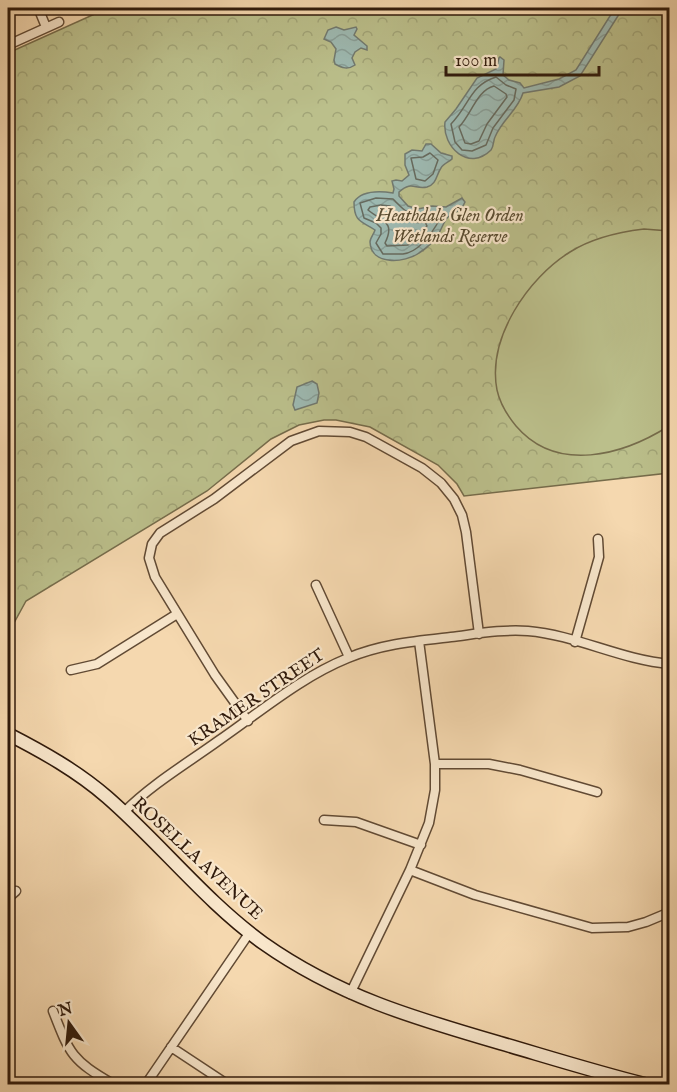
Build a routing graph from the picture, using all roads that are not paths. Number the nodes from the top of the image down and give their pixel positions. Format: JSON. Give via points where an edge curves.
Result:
{"nodes":[{"id":1,"x":39,"y":10,"type":"dead end"},
{"id":2,"x":59,"y":22,"type":"dead end"},
{"id":3,"x":46,"y":27,"type":"junction"},
{"id":4,"x":8,"y":45,"type":"edge"},
{"id":5,"x":598,"y":539,"type":"dead end"},
{"id":6,"x":316,"y":585,"type":"dead end"},
{"id":7,"x":177,"y":614,"type":"junction"},
{"id":8,"x":479,"y":634,"type":"junction"},
{"id":9,"x":419,"y":641,"type":"junction"},
{"id":10,"x":575,"y":642,"type":"junction"},
{"id":11,"x":349,"y":657,"type":"junction"},
{"id":12,"x":669,"y":664,"type":"edge"},
{"id":13,"x":71,"y":670,"type":"dead end"},
{"id":14,"x":248,"y":721,"type":"junction"},
{"id":15,"x":8,"y":734,"type":"edge"},
{"id":16,"x":435,"y":764,"type":"junction"},
{"id":17,"x":597,"y":792,"type":"dead end"},
{"id":18,"x":124,"y":812,"type":"junction"},
{"id":19,"x":324,"y":820,"type":"dead end"},
{"id":20,"x":422,"y":845,"type":"junction"},
{"id":21,"x":410,"y":870,"type":"junction"},
{"id":22,"x":16,"y":891,"type":"dead end"},
{"id":23,"x":8,"y":898,"type":"edge"},
{"id":24,"x":669,"y":912,"type":"edge"},
{"id":25,"x":250,"y":933,"type":"junction"},
{"id":26,"x":350,"y":994,"type":"junction"},
{"id":27,"x":53,"y":1011,"type":"dead end"},
{"id":28,"x":171,"y":1047,"type":"junction"},
{"id":29,"x":113,"y":1084,"type":"edge"},
{"id":30,"x":146,"y":1084,"type":"edge"},
{"id":31,"x":227,"y":1084,"type":"edge"},
{"id":32,"x":644,"y":1084,"type":"edge"}],
"edges":[{"from":1,"to":3,"type":"street"},
{"from":2,"to":3,"type":"street"},
{"from":3,"to":4,"type":"street"},
{"from":5,"to":10,"type":"street","via":[[599,557]]},
{"from":6,"to":11,"type":"street"},
{"from":7,"to":8,"type":"street","via":[[149,563],[156,538],[284,444],[309,434],[339,431],[366,437],[422,468],[454,499],[466,532]]},
{"from":7,"to":13,"type":"street","via":[[97,664]]},
{"from":7,"to":14,"type":"street"},
{"from":8,"to":9,"type":"street","name":"KRAMER STREET"},
{"from":8,"to":10,"type":"street","name":"KRAMER STREET","via":[[526,631]]},
{"from":9,"to":11,"type":"street","name":"KRAMER STREET"},
{"from":9,"to":16,"type":"street"},
{"from":10,"to":12,"type":"street","name":"KRAMER STREET"},
{"from":11,"to":14,"type":"street","name":"KRAMER STREET","via":[[314,675]]},
{"from":14,"to":18,"type":"street","name":"KRAMER STREET","via":[[147,790]]},
{"from":15,"to":18,"type":"street","name":"ROSELLA AVENUE","via":[[78,775]]},
{"from":16,"to":17,"type":"street","via":[[489,764]]},
{"from":16,"to":20,"type":"street","via":[[435,790]]},
{"from":18,"to":25,"type":"street","name":"ROSELLA AVENUE"},
{"from":19,"to":20,"type":"street","via":[[356,822]]},
{"from":20,"to":21,"type":"street"},
{"from":21,"to":24,"type":"street","via":[[475,895],[592,928],[628,927]]},
{"from":21,"to":26,"type":"street"},
{"from":22,"to":23,"type":"street"},
{"from":25,"to":26,"type":"street","name":"ROSELLA AVENUE","via":[[298,966]]},
{"from":25,"to":28,"type":"street"},
{"from":26,"to":32,"type":"street","name":"ROSELLA AVENUE","via":[[421,1020]]},
{"from":27,"to":29,"type":"street","via":[[76,1060]]},
{"from":28,"to":30,"type":"street"},
{"from":28,"to":31,"type":"street"}]}
